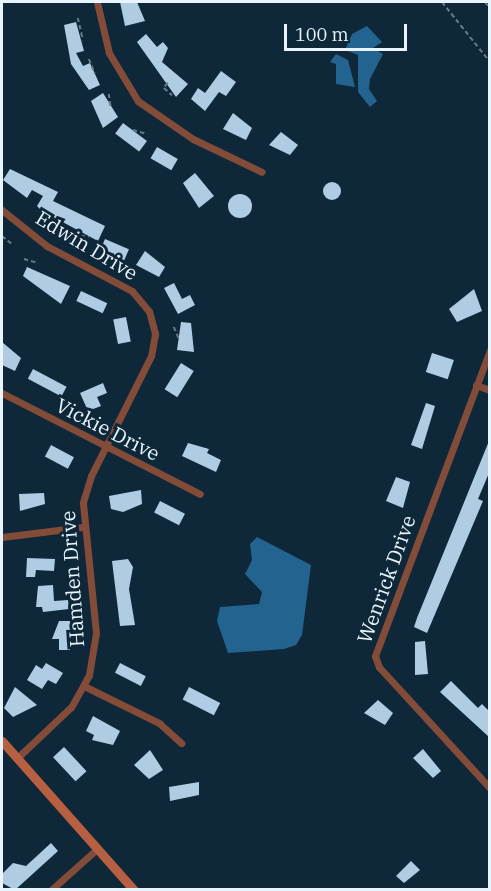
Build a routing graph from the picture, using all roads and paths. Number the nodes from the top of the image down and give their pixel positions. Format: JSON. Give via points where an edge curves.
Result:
{"nodes":[{"id":1,"x":97,"y":2,"type":"edge"},
{"id":2,"x":442,"y":2,"type":"edge"},
{"id":3,"x":485,"y":2,"type":"edge"},
{"id":4,"x":489,"y":8,"type":"edge"},
{"id":5,"x":78,"y":18,"type":"dead end"},
{"id":6,"x":83,"y":40,"type":"dead end"},
{"id":7,"x":89,"y":59,"type":"dead end"},
{"id":8,"x":489,"y":62,"type":"edge"},
{"id":9,"x":94,"y":74,"type":"dead end"},
{"id":10,"x":168,"y":83,"type":"dead end"},
{"id":11,"x":110,"y":94,"type":"dead end"},
{"id":12,"x":172,"y":95,"type":"dead end"},
{"id":13,"x":111,"y":109,"type":"dead end"},
{"id":14,"x":133,"y":130,"type":"dead end"},
{"id":15,"x":147,"y":134,"type":"dead end"},
{"id":16,"x":262,"y":172,"type":"dead end"},
{"id":17,"x":2,"y":210,"type":"edge"},
{"id":18,"x":73,"y":234,"type":"dead end"},
{"id":19,"x":2,"y":236,"type":"edge"},
{"id":20,"x":89,"y":237,"type":"dead end"},
{"id":21,"x":12,"y":244,"type":"dead end"},
{"id":22,"x":24,"y":259,"type":"dead end"},
{"id":23,"x":38,"y":263,"type":"dead end"},
{"id":24,"x":174,"y":327,"type":"dead end"},
{"id":25,"x":179,"y":339,"type":"dead end"},
{"id":26,"x":489,"y":350,"type":"edge"},
{"id":27,"x":476,"y":385,"type":"junction"},
{"id":28,"x":489,"y":390,"type":"edge"},
{"id":29,"x":2,"y":393,"type":"edge"},
{"id":30,"x":106,"y":446,"type":"junction"},
{"id":31,"x":200,"y":494,"type":"dead end"},
{"id":32,"x":82,"y":527,"type":"junction"},
{"id":33,"x":2,"y":537,"type":"edge"},
{"id":34,"x":84,"y":686,"type":"junction"},
{"id":35,"x":2,"y":741,"type":"edge"},
{"id":36,"x":182,"y":743,"type":"dead end"},
{"id":37,"x":17,"y":758,"type":"junction"},
{"id":38,"x":489,"y":788,"type":"edge"},
{"id":39,"x":98,"y":848,"type":"junction"},
{"id":40,"x":51,"y":890,"type":"edge"},
{"id":41,"x":134,"y":890,"type":"edge"}],
"edges":[{"from":1,"to":16,"type":"street","via":[[109,53],[138,101],[193,139]]},
{"from":2,"to":8,"type":"path"},
{"from":3,"to":4,"type":"path"},
{"from":5,"to":6,"type":"path"},
{"from":7,"to":9,"type":"path"},
{"from":10,"to":12,"type":"path","via":[[164,88]]},
{"from":11,"to":13,"type":"path"},
{"from":14,"to":15,"type":"path"},
{"from":17,"to":30,"type":"street","name":"Edwin Drive","via":[[47,246],[128,287],[149,311],[155,334],[151,356]]},
{"from":18,"to":20,"type":"path"},
{"from":19,"to":21,"type":"path"},
{"from":22,"to":23,"type":"path"},
{"from":24,"to":25,"type":"path"},
{"from":26,"to":27,"type":"street","name":"Wenrick Drive"},
{"from":27,"to":28,"type":"street"},
{"from":27,"to":38,"type":"street","name":"Wenrick Drive","via":[[375,656],[379,667]]},
{"from":29,"to":30,"type":"street","name":"Vickie Drive"},
{"from":30,"to":31,"type":"street","name":"Vickie Drive"},
{"from":30,"to":32,"type":"street","name":"Hamden Drive","via":[[86,489]]},
{"from":32,"to":33,"type":"street"},
{"from":32,"to":34,"type":"street","name":"Hamden Drive","via":[[96,633]]},
{"from":34,"to":36,"type":"street","via":[[159,723]]},
{"from":34,"to":37,"type":"street","name":"Hamden Drive","via":[[70,707]]},
{"from":35,"to":37,"type":"main road"},
{"from":37,"to":39,"type":"main road"},
{"from":39,"to":40,"type":"street"},
{"from":39,"to":41,"type":"main road"}]}
